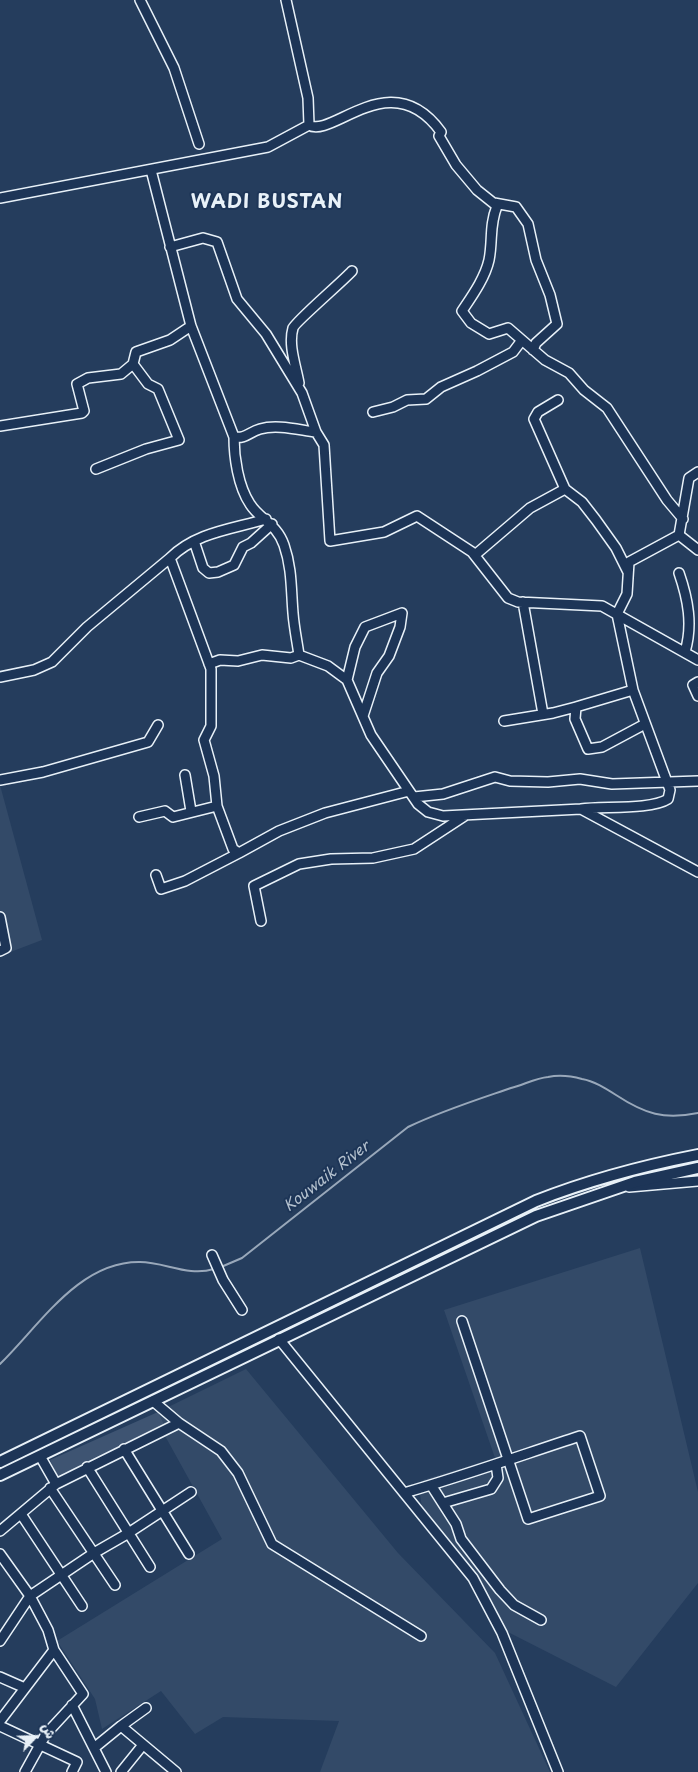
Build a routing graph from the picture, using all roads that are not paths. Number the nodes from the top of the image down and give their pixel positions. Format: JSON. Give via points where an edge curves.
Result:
{"nodes":[{"id":1,"x":140,"y":0,"type":"edge"},
{"id":2,"x":286,"y":0,"type":"edge"},
{"id":3,"x":309,"y":125,"type":"junction"},
{"id":4,"x":199,"y":144,"type":"dead end"},
{"id":5,"x":151,"y":170,"type":"junction"},
{"id":6,"x":0,"y":198,"type":"edge"},
{"id":7,"x":494,"y":203,"type":"junction"},
{"id":8,"x":170,"y":247,"type":"junction"},
{"id":9,"x":352,"y":272,"type":"dead end"},
{"id":10,"x":191,"y":326,"type":"junction"},
{"id":11,"x":522,"y":340,"type":"junction"},
{"id":12,"x":533,"y":350,"type":"junction"},
{"id":13,"x":133,"y":364,"type":"junction"},
{"id":14,"x":302,"y":393,"type":"junction"},
{"id":15,"x":558,"y":400,"type":"dead end"},
{"id":16,"x":373,"y":412,"type":"dead end"},
{"id":17,"x":0,"y":426,"type":"edge"},
{"id":18,"x":316,"y":432,"type":"junction"},
{"id":19,"x":234,"y":437,"type":"junction"},
{"id":20,"x":96,"y":469,"type":"dead end"},
{"id":21,"x":698,"y":472,"type":"edge"},
{"id":22,"x":565,"y":489,"type":"junction"},
{"id":23,"x":683,"y":519,"type":"junction"},
{"id":24,"x":269,"y":521,"type":"junction"},
{"id":25,"x":679,"y":535,"type":"junction"},
{"id":26,"x":194,"y":540,"type":"junction"},
{"id":27,"x":698,"y":550,"type":"edge"},
{"id":28,"x":474,"y":555,"type":"junction"},
{"id":29,"x":170,"y":558,"type":"junction"},
{"id":30,"x":628,"y":573,"type":"junction"},
{"id":31,"x":679,"y":573,"type":"dead end"},
{"id":32,"x":522,"y":602,"type":"junction"},
{"id":33,"x":617,"y":614,"type":"junction"},
{"id":34,"x":685,"y":652,"type":"junction"},
{"id":35,"x":299,"y":655,"type":"junction"},
{"id":36,"x":698,"y":660,"type":"edge"},
{"id":37,"x":209,"y":664,"type":"junction"},
{"id":38,"x":0,"y":677,"type":"edge"},
{"id":39,"x":347,"y":680,"type":"junction"},
{"id":40,"x":698,"y":682,"type":"edge"},
{"id":41,"x":633,"y":690,"type":"junction"},
{"id":42,"x":698,"y":696,"type":"edge"},
{"id":43,"x":576,"y":707,"type":"junction"},
{"id":44,"x":543,"y":714,"type":"junction"},
{"id":45,"x":363,"y":716,"type":"junction"},
{"id":46,"x":504,"y":721,"type":"dead end"},
{"id":47,"x":645,"y":724,"type":"junction"},
{"id":48,"x":158,"y":725,"type":"dead end"},
{"id":49,"x":185,"y":775,"type":"dead end"},
{"id":50,"x":0,"y":780,"type":"edge"},
{"id":51,"x":698,"y":781,"type":"edge"},
{"id":52,"x":668,"y":783,"type":"junction"},
{"id":53,"x":411,"y":794,"type":"junction"},
{"id":54,"x":217,"y":806,"type":"junction"},
{"id":55,"x":581,"y":809,"type":"junction"},
{"id":56,"x":191,"y":811,"type":"junction"},
{"id":57,"x":466,"y":814,"type":"junction"},
{"id":58,"x":140,"y":817,"type":"dead end"},
{"id":59,"x":239,"y":853,"type":"junction"},
{"id":60,"x":698,"y":872,"type":"edge"},
{"id":61,"x":156,"y":875,"type":"dead end"},
{"id":62,"x":0,"y":917,"type":"edge"},
{"id":63,"x":261,"y":922,"type":"dead end"},
{"id":64,"x":0,"y":951,"type":"edge"},
{"id":65,"x":698,"y":1155,"type":"edge"},
{"id":66,"x":698,"y":1168,"type":"edge"},
{"id":67,"x":698,"y":1181,"type":"edge"},
{"id":68,"x":618,"y":1188,"type":"junction"},
{"id":69,"x":213,"y":1258,"type":"dead end"},
{"id":70,"x":242,"y":1310,"type":"dead end"},
{"id":71,"x":462,"y":1321,"type":"dead end"},
{"id":72,"x":279,"y":1339,"type":"junction"},
{"id":73,"x":153,"y":1401,"type":"junction"},
{"id":74,"x":179,"y":1423,"type":"junction"},
{"id":75,"x":66,"y":1430,"type":"junction"},
{"id":76,"x":71,"y":1441,"type":"junction"},
{"id":77,"x":124,"y":1449,"type":"junction"},
{"id":78,"x":40,"y":1456,"type":"junction"},
{"id":79,"x":508,"y":1460,"type":"junction"},
{"id":80,"x":0,"y":1462,"type":"edge"},
{"id":81,"x":496,"y":1464,"type":"junction"},
{"id":82,"x":87,"y":1467,"type":"junction"},
{"id":83,"x":0,"y":1475,"type":"edge"},
{"id":84,"x":431,"y":1485,"type":"junction"},
{"id":85,"x":53,"y":1486,"type":"junction"},
{"id":86,"x":191,"y":1492,"type":"dead end"},
{"id":87,"x":404,"y":1493,"type":"junction"},
{"id":88,"x":443,"y":1503,"type":"junction"},
{"id":89,"x":163,"y":1510,"type":"junction"},
{"id":90,"x":21,"y":1514,"type":"junction"},
{"id":91,"x":0,"y":1531,"type":"edge"},
{"id":92,"x":128,"y":1534,"type":"junction"},
{"id":93,"x":94,"y":1552,"type":"junction"},
{"id":94,"x":0,"y":1554,"type":"edge"},
{"id":95,"x":189,"y":1554,"type":"dead end"},
{"id":96,"x":150,"y":1568,"type":"dead end"},
{"id":97,"x":61,"y":1574,"type":"junction"},
{"id":98,"x":115,"y":1585,"type":"dead end"},
{"id":99,"x":30,"y":1596,"type":"junction"},
{"id":100,"x":82,"y":1606,"type":"dead end"},
{"id":101,"x":541,"y":1620,"type":"dead end"},
{"id":102,"x":4,"y":1626,"type":"edge"},
{"id":103,"x":421,"y":1636,"type":"dead end"},
{"id":104,"x":0,"y":1641,"type":"edge"},
{"id":105,"x":54,"y":1650,"type":"junction"},
{"id":106,"x":0,"y":1677,"type":"edge"},
{"id":107,"x":25,"y":1688,"type":"junction"},
{"id":108,"x":72,"y":1705,"type":"junction"},
{"id":109,"x":146,"y":1708,"type":"dead end"},
{"id":110,"x":121,"y":1726,"type":"junction"},
{"id":111,"x":0,"y":1727,"type":"edge"},
{"id":112,"x":40,"y":1745,"type":"junction"},
{"id":113,"x":142,"y":1746,"type":"junction"},
{"id":114,"x":94,"y":1748,"type":"junction"},
{"id":115,"x":25,"y":1772,"type":"edge"},
{"id":116,"x":72,"y":1772,"type":"edge"},
{"id":117,"x":106,"y":1772,"type":"edge"},
{"id":118,"x":121,"y":1772,"type":"edge"},
{"id":119,"x":176,"y":1772,"type":"edge"},
{"id":120,"x":558,"y":1772,"type":"edge"}],
"edges":[{"from":1,"to":4,"type":"street","via":[[174,68]]},
{"from":2,"to":3,"type":"street","via":[[308,98]]},
{"from":3,"to":5,"type":"street","via":[[268,147]]},
{"from":3,"to":7,"type":"street","via":[[323,126],[351,112],[385,103],[404,104],[420,110],[441,132],[440,136],[456,165],[477,190]]},
{"from":5,"to":6,"type":"street"},
{"from":5,"to":8,"type":"street"},
{"from":7,"to":11,"type":"street","via":[[497,206],[491,221],[489,260],[478,287],[462,312],[471,323],[489,334],[508,328]]},
{"from":7,"to":12,"type":"street","via":[[516,207],[528,224],[536,260],[550,294],[557,324],[536,343]]},
{"from":8,"to":10,"type":"street"},
{"from":8,"to":14,"type":"street","via":[[203,238],[217,242],[237,299],[266,334]]},
{"from":9,"to":14,"type":"street","via":[[293,326],[293,356]]},
{"from":10,"to":13,"type":"street","via":[[170,340],[136,352]]},
{"from":10,"to":19,"type":"street"},
{"from":11,"to":12,"type":"street"},
{"from":11,"to":16,"type":"street","via":[[512,352],[441,387],[426,399],[406,400]]},
{"from":12,"to":23,"type":"street","via":[[570,372],[584,390],[607,408]]},
{"from":13,"to":17,"type":"street","via":[[121,374],[88,378],[77,384],[82,414]]},
{"from":13,"to":20,"type":"street","via":[[148,384],[158,389],[179,440]]},
{"from":14,"to":18,"type":"street"},
{"from":15,"to":22,"type":"street","via":[[538,412],[534,419]]},
{"from":18,"to":19,"type":"street","via":[[260,429],[243,438]]},
{"from":18,"to":28,"type":"street","via":[[324,445],[330,541],[384,532],[418,516]]},
{"from":19,"to":24,"type":"street","via":[[234,453],[245,494],[250,505]]},
{"from":21,"to":23,"type":"street","via":[[688,478]]},
{"from":22,"to":28,"type":"street","via":[[530,508]]},
{"from":22,"to":30,"type":"street","via":[[582,502],[596,520],[616,548]]},
{"from":23,"to":25,"type":"street"},
{"from":24,"to":26,"type":"street","via":[[213,532]]},
{"from":24,"to":26,"type":"street","via":[[251,543],[243,546],[234,565],[218,572],[209,573],[203,568]]},
{"from":24,"to":35,"type":"street","via":[[283,543],[292,572]]},
{"from":25,"to":27,"type":"street"},
{"from":25,"to":30,"type":"street","via":[[629,562]]},
{"from":26,"to":29,"type":"street","via":[[180,547]]},
{"from":28,"to":32,"type":"street","via":[[508,598]]},
{"from":29,"to":37,"type":"street"},
{"from":29,"to":38,"type":"street","via":[[87,627],[52,662],[34,670]]},
{"from":30,"to":33,"type":"street","via":[[627,594]]},
{"from":31,"to":34,"type":"street","via":[[688,607],[690,634]]},
{"from":32,"to":33,"type":"street","via":[[602,606]]},
{"from":32,"to":44,"type":"street"},
{"from":33,"to":34,"type":"street"},
{"from":33,"to":41,"type":"street"},
{"from":34,"to":36,"type":"street"},
{"from":35,"to":37,"type":"street","via":[[291,658],[262,655]]},
{"from":35,"to":39,"type":"street","via":[[328,666]]},
{"from":37,"to":54,"type":"street","via":[[211,726],[204,740],[214,776]]},
{"from":39,"to":45,"type":"street"},
{"from":39,"to":45,"type":"street","via":[[355,647],[365,627],[402,613],[398,634],[389,656],[377,673]]},
{"from":40,"to":42,"type":"street","via":[[693,685]]},
{"from":41,"to":43,"type":"street"},
{"from":41,"to":47,"type":"street"},
{"from":43,"to":44,"type":"street"},
{"from":43,"to":47,"type":"street","via":[[574,719],[588,749],[602,747]]},
{"from":44,"to":46,"type":"street"},
{"from":45,"to":53,"type":"street","via":[[371,735]]},
{"from":47,"to":52,"type":"street"},
{"from":48,"to":50,"type":"street","via":[[148,742],[43,772]]},
{"from":49,"to":56,"type":"street"},
{"from":51,"to":52,"type":"street"},
{"from":52,"to":53,"type":"street","via":[[612,784],[580,779],[548,782],[495,777],[443,794]]},
{"from":52,"to":55,"type":"street","via":[[668,799],[660,804]]},
{"from":53,"to":57,"type":"street","via":[[428,812],[444,816]]},
{"from":53,"to":59,"type":"street","via":[[325,813],[279,830]]},
{"from":54,"to":56,"type":"street"},
{"from":54,"to":59,"type":"street"},
{"from":55,"to":57,"type":"street"},
{"from":55,"to":60,"type":"street"},
{"from":56,"to":58,"type":"street","via":[[173,816],[165,811]]},
{"from":57,"to":63,"type":"street","via":[[414,849],[373,858],[299,864],[267,879],[254,886]]},
{"from":59,"to":61,"type":"street","via":[[185,881],[161,888]]},
{"from":62,"to":64,"type":"street","via":[[6,948]]},
{"from":65,"to":75,"type":"main road","via":[[586,1181],[536,1201]]},
{"from":66,"to":68,"type":"main road"},
{"from":67,"to":68,"type":"street"},
{"from":68,"to":72,"type":"main road","via":[[536,1216]]},
{"from":69,"to":70,"type":"street"},
{"from":71,"to":79,"type":"street"},
{"from":72,"to":73,"type":"main road"},
{"from":72,"to":87,"type":"street"},
{"from":73,"to":74,"type":"street"},
{"from":73,"to":76,"type":"main road"},
{"from":74,"to":77,"type":"street"},
{"from":74,"to":103,"type":"street","via":[[221,1451],[238,1473],[272,1544]]},
{"from":75,"to":76,"type":"main road"},
{"from":75,"to":80,"type":"main road"},
{"from":76,"to":78,"type":"main road"},
{"from":77,"to":82,"type":"street"},
{"from":77,"to":89,"type":"street"},
{"from":78,"to":83,"type":"main road"},
{"from":78,"to":85,"type":"street"},
{"from":79,"to":79,"type":"street","via":[[580,1436],[600,1496],[528,1519]]},
{"from":79,"to":81,"type":"street"},
{"from":81,"to":84,"type":"street"},
{"from":81,"to":88,"type":"street","via":[[498,1478],[491,1490]]},
{"from":82,"to":85,"type":"street"},
{"from":82,"to":92,"type":"street"},
{"from":84,"to":87,"type":"street"},
{"from":84,"to":88,"type":"street"},
{"from":85,"to":90,"type":"street"},
{"from":85,"to":93,"type":"street"},
{"from":86,"to":89,"type":"street"},
{"from":87,"to":120,"type":"street","via":[[473,1578],[502,1633]]},
{"from":88,"to":101,"type":"street","via":[[462,1539],[500,1590],[514,1605]]},
{"from":89,"to":92,"type":"street"},
{"from":89,"to":95,"type":"street"},
{"from":90,"to":91,"type":"street"},
{"from":90,"to":97,"type":"street"},
{"from":92,"to":93,"type":"street"},
{"from":92,"to":96,"type":"street"},
{"from":93,"to":97,"type":"street"},
{"from":93,"to":98,"type":"street"},
{"from":94,"to":99,"type":"street"},
{"from":97,"to":99,"type":"street"},
{"from":97,"to":100,"type":"street"},
{"from":99,"to":102,"type":"street"},
{"from":99,"to":105,"type":"street","via":[[48,1630]]},
{"from":102,"to":104,"type":"street"},
{"from":105,"to":107,"type":"street"},
{"from":105,"to":108,"type":"street","via":[[83,1694]]},
{"from":106,"to":107,"type":"street"},
{"from":107,"to":111,"type":"street"},
{"from":108,"to":112,"type":"street"},
{"from":108,"to":114,"type":"street"},
{"from":109,"to":110,"type":"street"},
{"from":110,"to":113,"type":"street"},
{"from":110,"to":114,"type":"street"},
{"from":111,"to":112,"type":"street"},
{"from":112,"to":115,"type":"street"},
{"from":112,"to":116,"type":"street","via":[[76,1762]]},
{"from":113,"to":118,"type":"street"},
{"from":113,"to":119,"type":"street"},
{"from":114,"to":117,"type":"street"}]}
